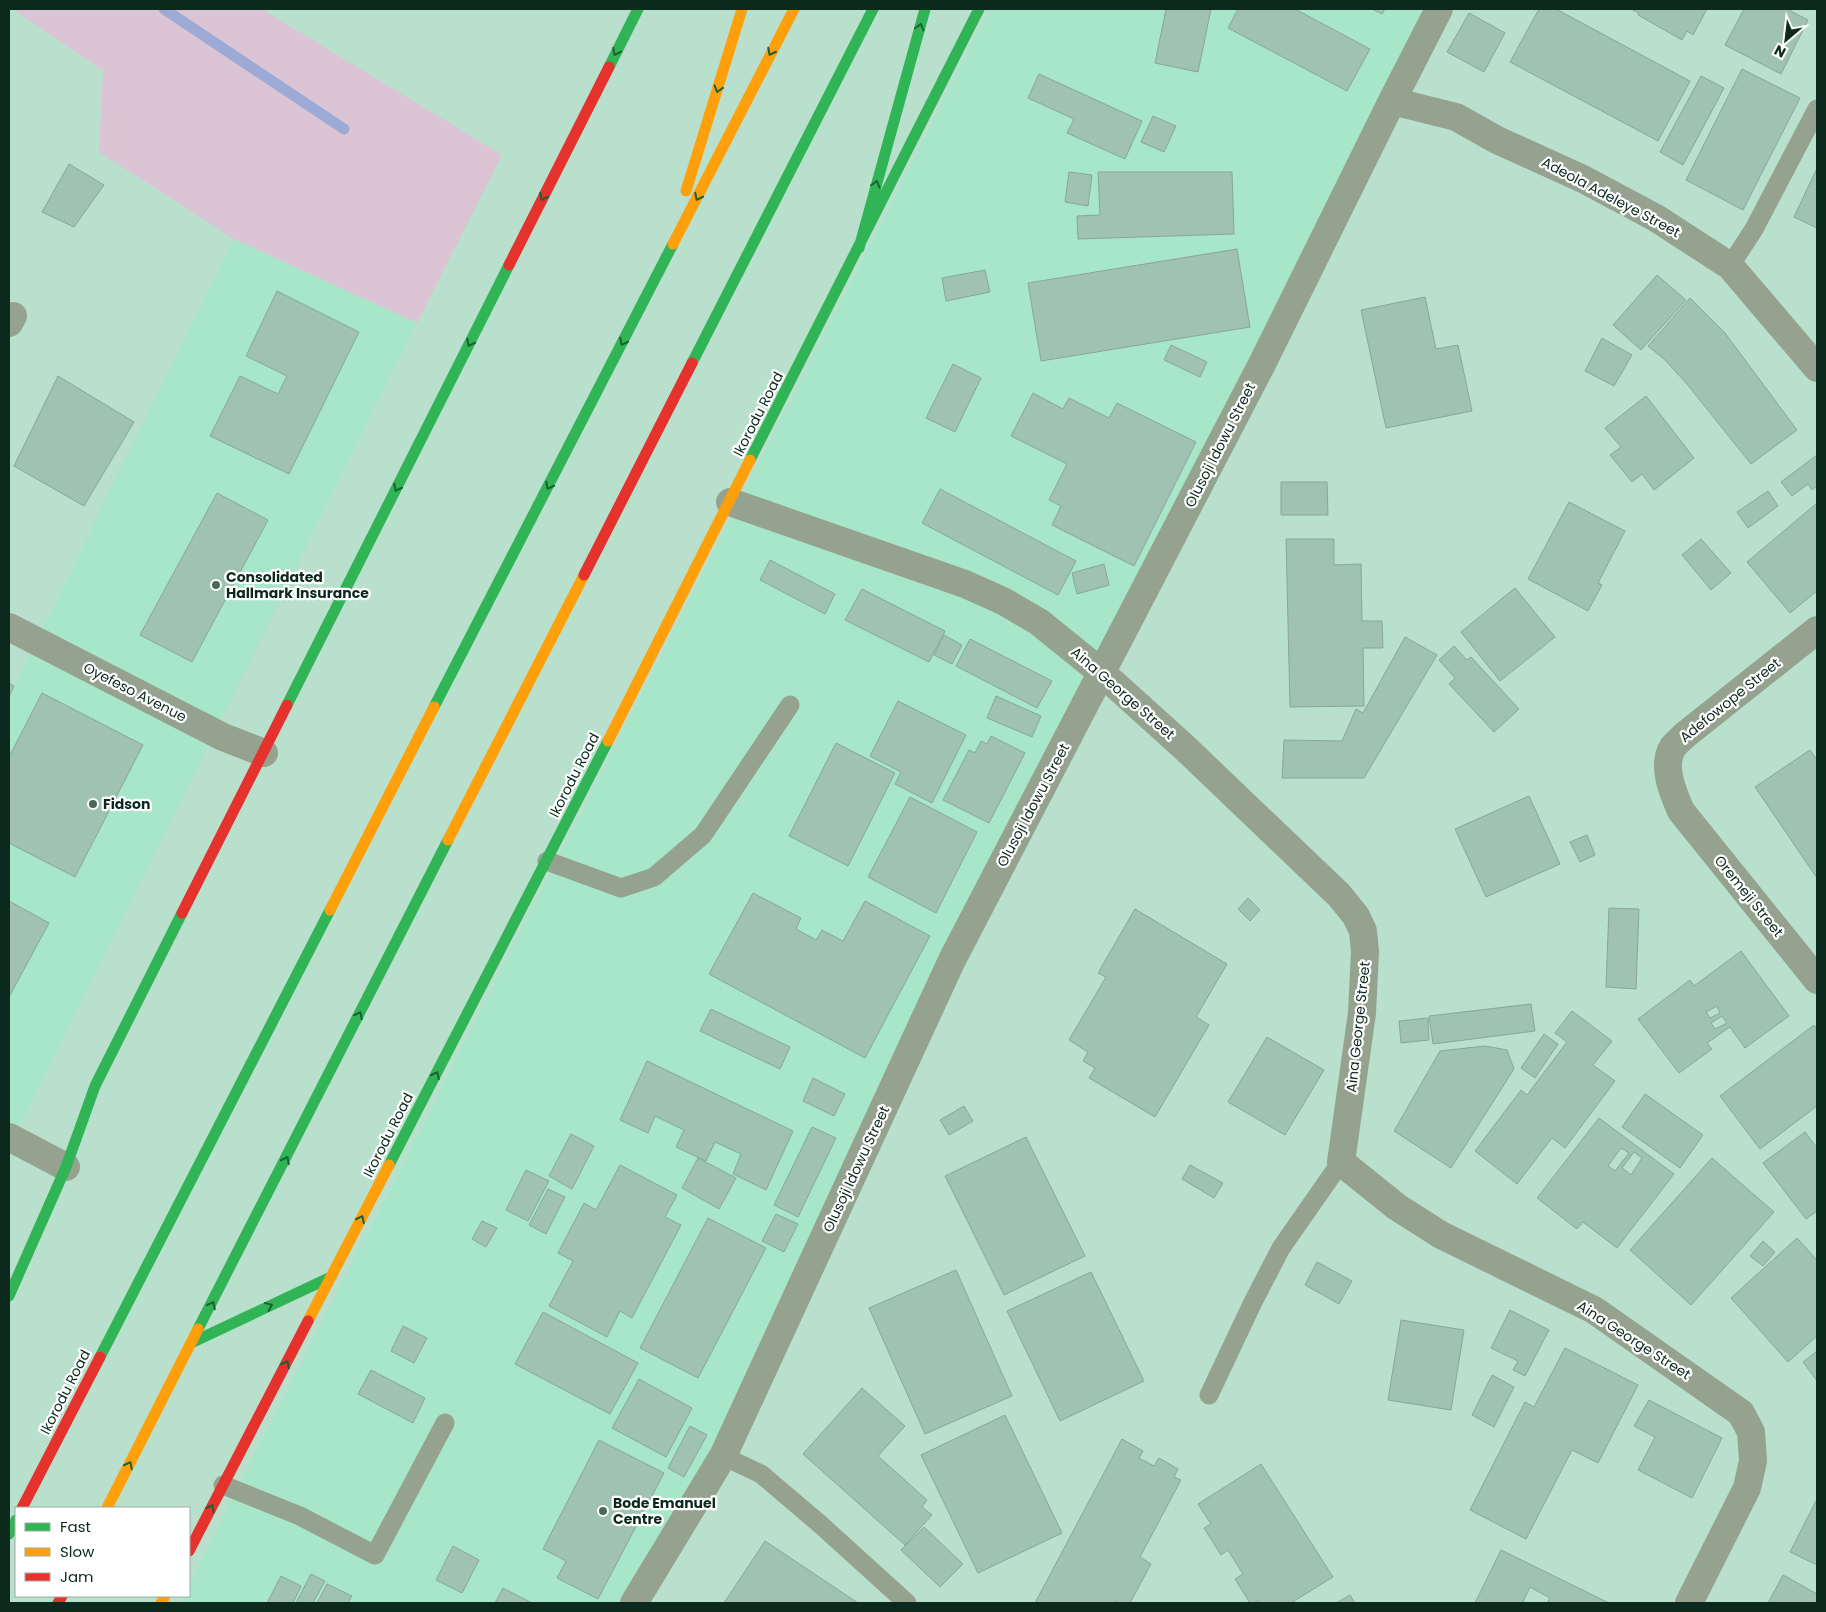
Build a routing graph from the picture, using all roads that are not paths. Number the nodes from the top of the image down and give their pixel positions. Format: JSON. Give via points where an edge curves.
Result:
{"nodes":[{"id":1,"x":638,"y":9,"type":"edge"},
{"id":2,"x":742,"y":9,"type":"edge"},
{"id":3,"x":794,"y":9,"type":"edge"},
{"id":4,"x":873,"y":9,"type":"edge"},
{"id":5,"x":925,"y":9,"type":"edge"},
{"id":6,"x":979,"y":9,"type":"edge"},
{"id":7,"x":1439,"y":9,"type":"edge"},
{"id":8,"x":1392,"y":101,"type":"junction"},
{"id":9,"x":1817,"y":109,"type":"edge"},
{"id":10,"x":859,"y":248,"type":"junction"},
{"id":11,"x":664,"y":262,"type":"junction"},
{"id":12,"x":1730,"y":266,"type":"junction"},
{"id":13,"x":1817,"y":368,"type":"edge"},
{"id":14,"x":730,"y":502,"type":"junction"},
{"id":15,"x":9,"y":627,"type":"edge"},
{"id":16,"x":1817,"y":630,"type":"edge"},
{"id":17,"x":1102,"y":673,"type":"junction"},
{"id":18,"x":790,"y":704,"type":"dead end"},
{"id":19,"x":264,"y":753,"type":"junction"},
{"id":20,"x":1680,"y":811,"type":"joint"},
{"id":21,"x":547,"y":861,"type":"junction"},
{"id":22,"x":1817,"y":980,"type":"edge"},
{"id":23,"x":9,"y":1137,"type":"edge"},
{"id":24,"x":1341,"y":1162,"type":"junction"},
{"id":25,"x":66,"y":1167,"type":"junction"},
{"id":26,"x":331,"y":1277,"type":"junction"},
{"id":27,"x":9,"y":1296,"type":"edge"},
{"id":28,"x":193,"y":1342,"type":"junction"},
{"id":29,"x":1209,"y":1395,"type":"dead end"},
{"id":30,"x":445,"y":1423,"type":"dead end"},
{"id":31,"x":723,"y":1456,"type":"junction"},
{"id":32,"x":223,"y":1485,"type":"junction"},
{"id":33,"x":23,"y":1507,"type":"edge"},
{"id":34,"x":108,"y":1507,"type":"edge"},
{"id":35,"x":15,"y":1522,"type":"edge"},
{"id":36,"x":9,"y":1534,"type":"edge"},
{"id":37,"x":190,"y":1549,"type":"edge"},
{"id":38,"x":634,"y":1603,"type":"edge"},
{"id":39,"x":907,"y":1603,"type":"edge"},
{"id":40,"x":1689,"y":1603,"type":"edge"}],
"edges":[{"from":1,"to":19,"type":"main road","one_way":true},
{"from":2,"to":11,"type":"main road","one_way":true},
{"from":3,"to":11,"type":"main road","name":"Ikorodu Road","one_way":true},
{"from":28,"to":4,"type":"main road","one_way":true},
{"from":10,"to":5,"type":"main road","one_way":true},
{"from":6,"to":10,"type":"main road","name":"Ikorodu Road"},
{"from":7,"to":8,"type":"street","name":"Olusoji Idowu Street"},
{"from":8,"to":12,"type":"street","name":"Adeola Adeleye Street","via":[[1456,117],[1656,218]]},
{"from":8,"to":17,"type":"street","name":"Olusoji Idowu Street","via":[[1262,364]]},
{"from":9,"to":12,"type":"lane","via":[[1754,229]]},
{"from":10,"to":14,"type":"main road","name":"Ikorodu Road"},
{"from":11,"to":33,"type":"main road","name":"Ikorodu Road","one_way":true},
{"from":12,"to":13,"type":"street","name":"Adeola Adeleye Street"},
{"from":14,"to":17,"type":"street","name":"Aina George Street","via":[[965,584],[1003,601],[1039,622]]},
{"from":14,"to":21,"type":"main road","name":"Ikorodu Road"},
{"from":15,"to":19,"type":"street","name":"Oyefeso Avenue","via":[[223,737]]},
{"from":16,"to":20,"type":"street","name":"Adefowope Street","via":[[1691,730],[1673,748],[1667,762],[1672,792]]},
{"from":17,"to":24,"type":"street","name":"Aina George Street","via":[[1184,746],[1339,895],[1356,916],[1366,952],[1362,1013]]},
{"from":17,"to":31,"type":"street","name":"Olusoji Idowu Street","via":[[952,960]]},
{"from":18,"to":21,"type":"lane","via":[[703,835],[654,877],[621,888]]},
{"from":19,"to":25,"type":"main road","via":[[95,1086]]},
{"from":20,"to":22,"type":"street","name":"Oremeji Street"},
{"from":26,"to":21,"type":"main road","name":"Ikorodu Road","one_way":true},
{"from":23,"to":25,"type":"street"},
{"from":24,"to":29,"type":"lane","via":[[1281,1248]]},
{"from":24,"to":40,"type":"street","name":"Aina George Street","via":[[1397,1207],[1441,1235],[1594,1310],[1741,1413],[1751,1432],[1753,1461],[1747,1488]]},
{"from":25,"to":27,"type":"main road"},
{"from":28,"to":26,"type":"main road","one_way":true},
{"from":32,"to":26,"type":"main road","name":"Ikorodu Road","one_way":true},
{"from":34,"to":28,"type":"main road","one_way":true},
{"from":30,"to":32,"type":"lane","via":[[375,1555],[300,1516]]},
{"from":31,"to":38,"type":"street","name":"Olusoji Idowu Street"},
{"from":31,"to":39,"type":"lane","via":[[761,1474]]},
{"from":37,"to":32,"type":"main road","name":"Ikorodu Road","one_way":true},
{"from":35,"to":36,"type":"main road"}]}
